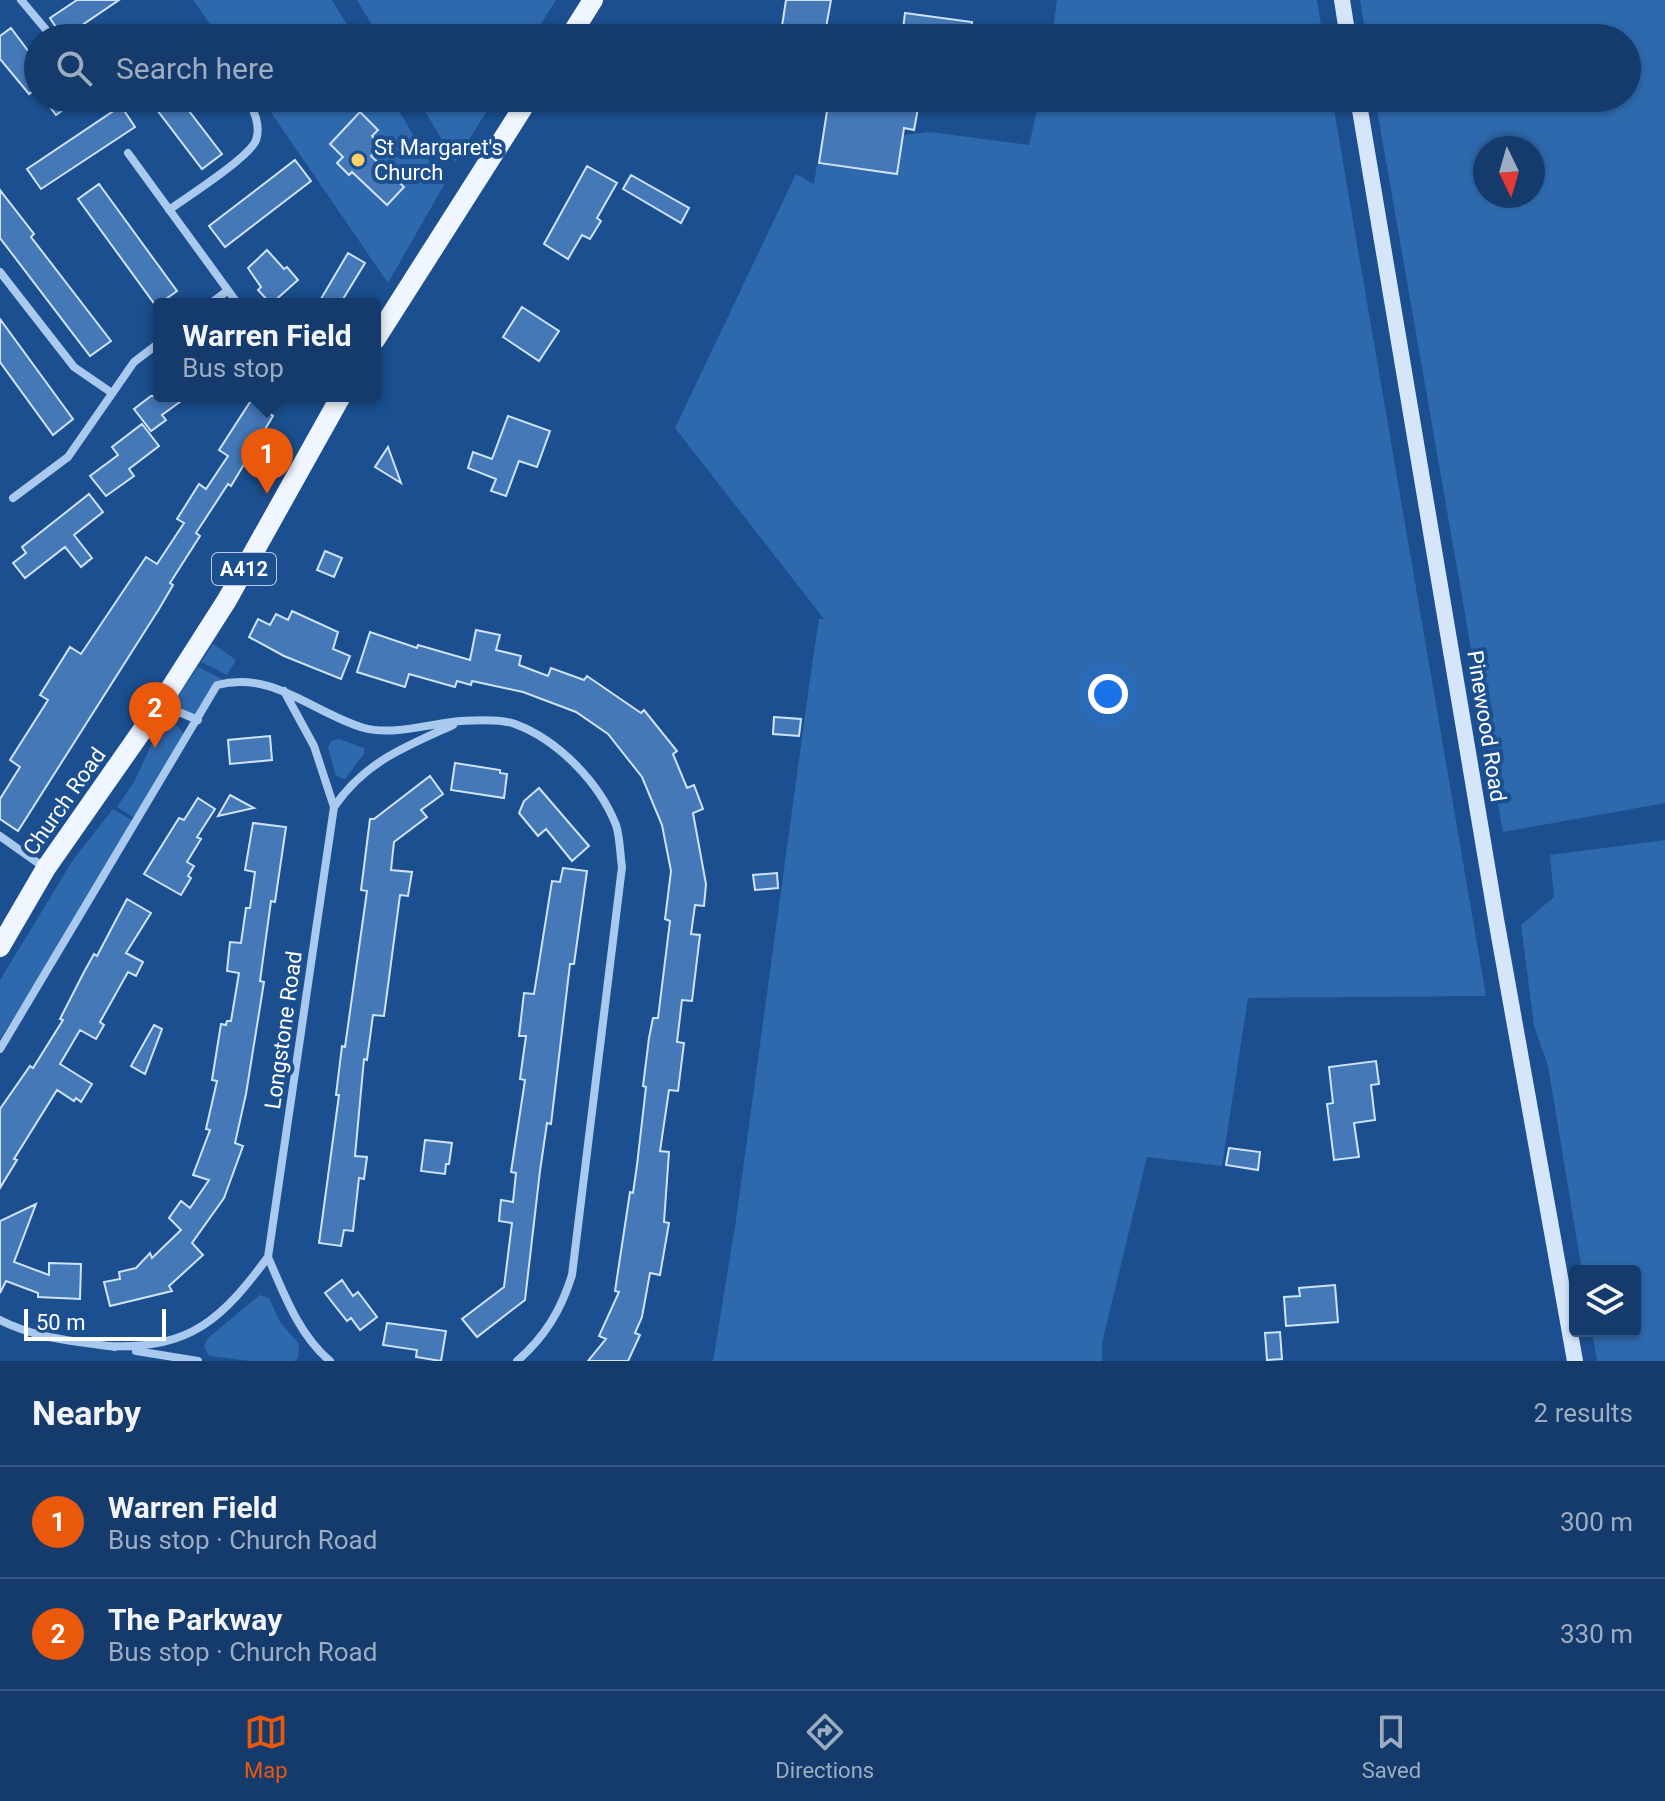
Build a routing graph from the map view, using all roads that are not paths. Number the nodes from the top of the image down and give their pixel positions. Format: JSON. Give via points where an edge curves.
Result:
{"nodes":[{"id":1,"x":21,"y":0,"type":"edge"},
{"id":2,"x":593,"y":0,"type":"edge"},
{"id":3,"x":1342,"y":0,"type":"edge"},
{"id":4,"x":41,"y":24,"type":"edge"},
{"id":5,"x":578,"y":24,"type":"edge"},
{"id":6,"x":1346,"y":24,"type":"edge"},
{"id":7,"x":253,"y":112,"type":"edge"},
{"id":8,"x":520,"y":112,"type":"edge"},
{"id":9,"x":1360,"y":112,"type":"edge"},
{"id":10,"x":128,"y":153,"type":"dead end"},
{"id":11,"x":169,"y":210,"type":"junction"},
{"id":12,"x":0,"y":272,"type":"edge"},
{"id":13,"x":227,"y":291,"type":"junction"},
{"id":14,"x":218,"y":298,"type":"edge"},
{"id":15,"x":233,"y":298,"type":"edge"},
{"id":16,"x":381,"y":331,"type":"edge"},
{"id":17,"x":153,"y":348,"type":"edge"},
{"id":18,"x":112,"y":393,"type":"junction"},
{"id":19,"x":338,"y":402,"type":"edge"},
{"id":20,"x":13,"y":498,"type":"dead end"},
{"id":21,"x":284,"y":691,"type":"junction"},
{"id":22,"x":160,"y":705,"type":"junction"},
{"id":23,"x":198,"y":720,"type":"junction"},
{"id":24,"x":462,"y":721,"type":"junction"},
{"id":25,"x":334,"y":807,"type":"junction"},
{"id":26,"x":0,"y":836,"type":"edge"},
{"id":27,"x":46,"y":868,"type":"junction"},
{"id":28,"x":0,"y":947,"type":"edge"},
{"id":29,"x":0,"y":1049,"type":"edge"},
{"id":30,"x":268,"y":1257,"type":"junction"},
{"id":31,"x":0,"y":1320,"type":"edge"},
{"id":32,"x":110,"y":1346,"type":"junction"},
{"id":33,"x":198,"y":1361,"type":"edge"},
{"id":34,"x":330,"y":1361,"type":"edge"},
{"id":35,"x":517,"y":1361,"type":"edge"},
{"id":36,"x":1575,"y":1361,"type":"edge"}],
"edges":[{"from":1,"to":4,"type":"street"},
{"from":2,"to":5,"type":"main road"},
{"from":3,"to":6,"type":"street"},
{"from":7,"to":11,"type":"street","via":[[256,140],[245,156]]},
{"from":8,"to":16,"type":"main road"},
{"from":9,"to":36,"type":"street","name":"Pinewood Road"},
{"from":10,"to":11,"type":"street"},
{"from":11,"to":13,"type":"street"},
{"from":12,"to":18,"type":"street","via":[[74,367]]},
{"from":13,"to":14,"type":"street"},
{"from":13,"to":15,"type":"street"},
{"from":17,"to":18,"type":"street","via":[[134,362]]},
{"from":18,"to":20,"type":"street","via":[[68,457]]},
{"from":19,"to":22,"type":"main road","name":"Church Road","number":"A412","via":[[227,600]]},
{"from":21,"to":23,"type":"street","via":[[237,679],[217,685]]},
{"from":21,"to":24,"type":"street","via":[[367,729]]},
{"from":21,"to":25,"type":"street","via":[[314,746]]},
{"from":22,"to":23,"type":"street"},
{"from":22,"to":27,"type":"main road","name":"Church Road","number":"A412"},
{"from":23,"to":29,"type":"street"},
{"from":24,"to":25,"type":"street","via":[[368,768]]},
{"from":24,"to":35,"type":"street","via":[[514,723],[560,750],[594,784],[617,826],[622,867],[572,1275],[550,1326]]},
{"from":25,"to":30,"type":"street","name":"Longstone Road"},
{"from":26,"to":27,"type":"street"},
{"from":27,"to":28,"type":"main road","name":"Church Road","number":"A412"},
{"from":30,"to":32,"type":"street","via":[[229,1306],[201,1327],[144,1348]]},
{"from":30,"to":34,"type":"street","via":[[312,1346]]},
{"from":31,"to":32,"type":"street","via":[[55,1339]]},
{"from":32,"to":33,"type":"street"}]}
